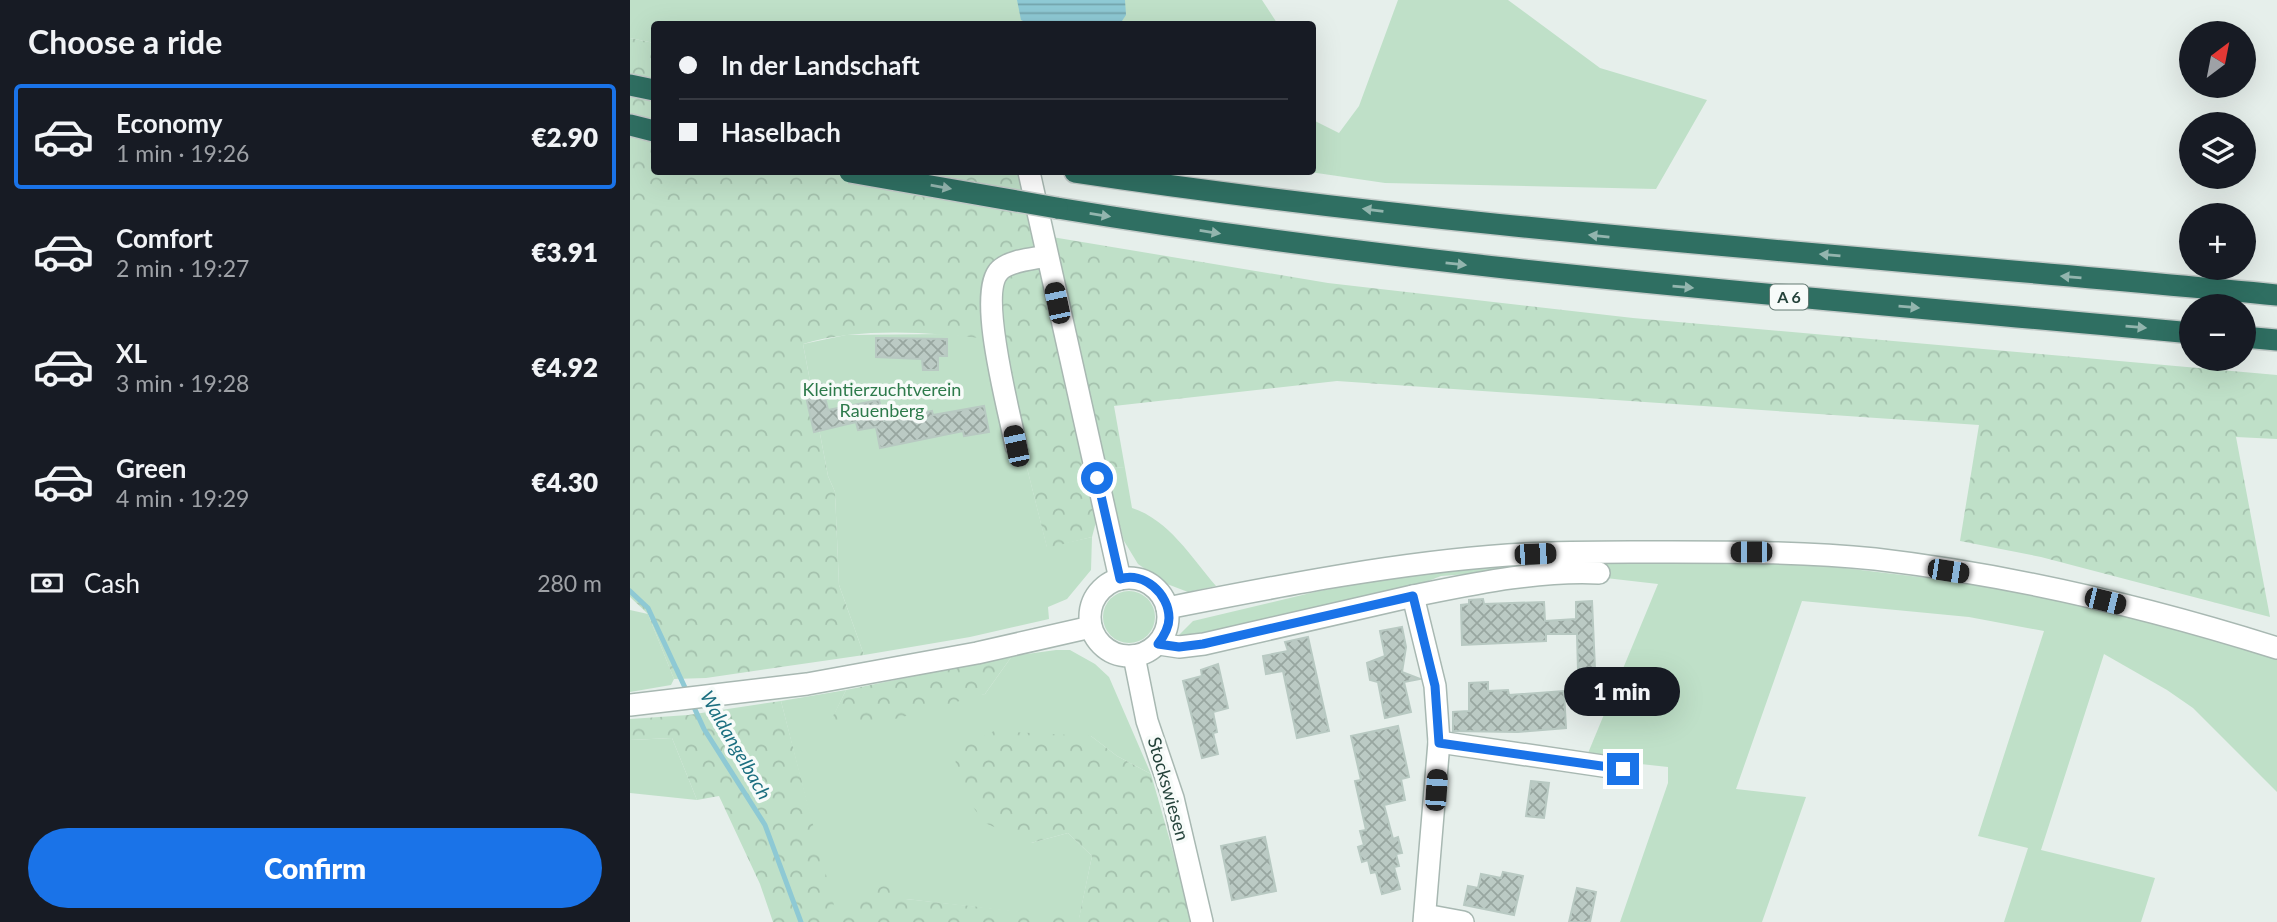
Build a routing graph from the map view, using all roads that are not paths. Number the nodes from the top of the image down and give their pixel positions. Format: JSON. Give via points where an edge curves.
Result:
{"nodes":[{"id":1,"x":630,"y":85,"type":"edge"},
{"id":2,"x":651,"y":89,"type":"edge"},
{"id":3,"x":630,"y":125,"type":"edge"},
{"id":4,"x":651,"y":130,"type":"edge"},
{"id":5,"x":867,"y":175,"type":"edge"},
{"id":6,"x":1030,"y":175,"type":"edge"},
{"id":7,"x":1097,"y":175,"type":"edge"},
{"id":8,"x":1047,"y":256,"type":"junction"},
{"id":9,"x":2277,"y":295,"type":"edge"},
{"id":10,"x":2179,"y":332,"type":"edge"},
{"id":11,"x":2256,"y":339,"type":"edge"},
{"id":12,"x":2277,"y":340,"type":"edge"},
{"id":13,"x":1016,"y":446,"type":"dead end"},
{"id":14,"x":1599,"y":573,"type":"dead end"},
{"id":15,"x":1120,"y":579,"type":"junction"},
{"id":16,"x":1413,"y":596,"type":"junction"},
{"id":17,"x":1167,"y":608,"type":"junction"},
{"id":18,"x":1091,"y":627,"type":"junction"},
{"id":19,"x":1169,"y":645,"type":"junction"},
{"id":20,"x":2277,"y":648,"type":"edge"},
{"id":21,"x":1134,"y":656,"type":"junction"},
{"id":22,"x":638,"y":704,"type":"edge"},
{"id":23,"x":1439,"y":743,"type":"junction"},
{"id":24,"x":1623,"y":769,"type":"dead end"},
{"id":25,"x":1424,"y":919,"type":"edge"},
{"id":26,"x":1202,"y":922,"type":"edge"},
{"id":27,"x":1463,"y":922,"type":"edge"}],
"edges":[{"from":1,"to":2,"type":"highway"},
{"from":3,"to":4,"type":"highway"},
{"from":5,"to":10,"type":"highway","number":"A 6","one_way":true,"bridge":true,"via":[[1221,234],[1388,256]]},
{"from":6,"to":8,"type":"street"},
{"from":9,"to":7,"type":"highway","one_way":true,"via":[[1503,226]]},
{"from":8,"to":13,"type":"street","via":[[999,270],[993,284],[990,320]]},
{"from":8,"to":15,"type":"street"},
{"from":11,"to":12,"type":"highway"},
{"from":14,"to":16,"type":"street","via":[[1480,582]]},
{"from":15,"to":17,"type":"street","via":[[1151,584]]},
{"from":15,"to":18,"type":"street","via":[[1101,589],[1093,600]]},
{"from":16,"to":19,"type":"street","via":[[1203,644]]},
{"from":16,"to":23,"type":"street","via":[[1435,686]]},
{"from":17,"to":19,"type":"street"},
{"from":17,"to":20,"type":"street","via":[[1400,566],[1508,555],[1777,552],[1877,560],[1996,578],[2200,624]]},
{"from":18,"to":21,"type":"street","via":[[1102,646],[1122,656]]},
{"from":18,"to":22,"type":"street","via":[[977,653],[747,692]]},
{"from":19,"to":21,"type":"street"},
{"from":21,"to":26,"type":"street","name":"Stockswiesen","via":[[1147,722],[1173,797]]},
{"from":23,"to":24,"type":"street"},
{"from":23,"to":25,"type":"street"},
{"from":25,"to":27,"type":"street"}]}
